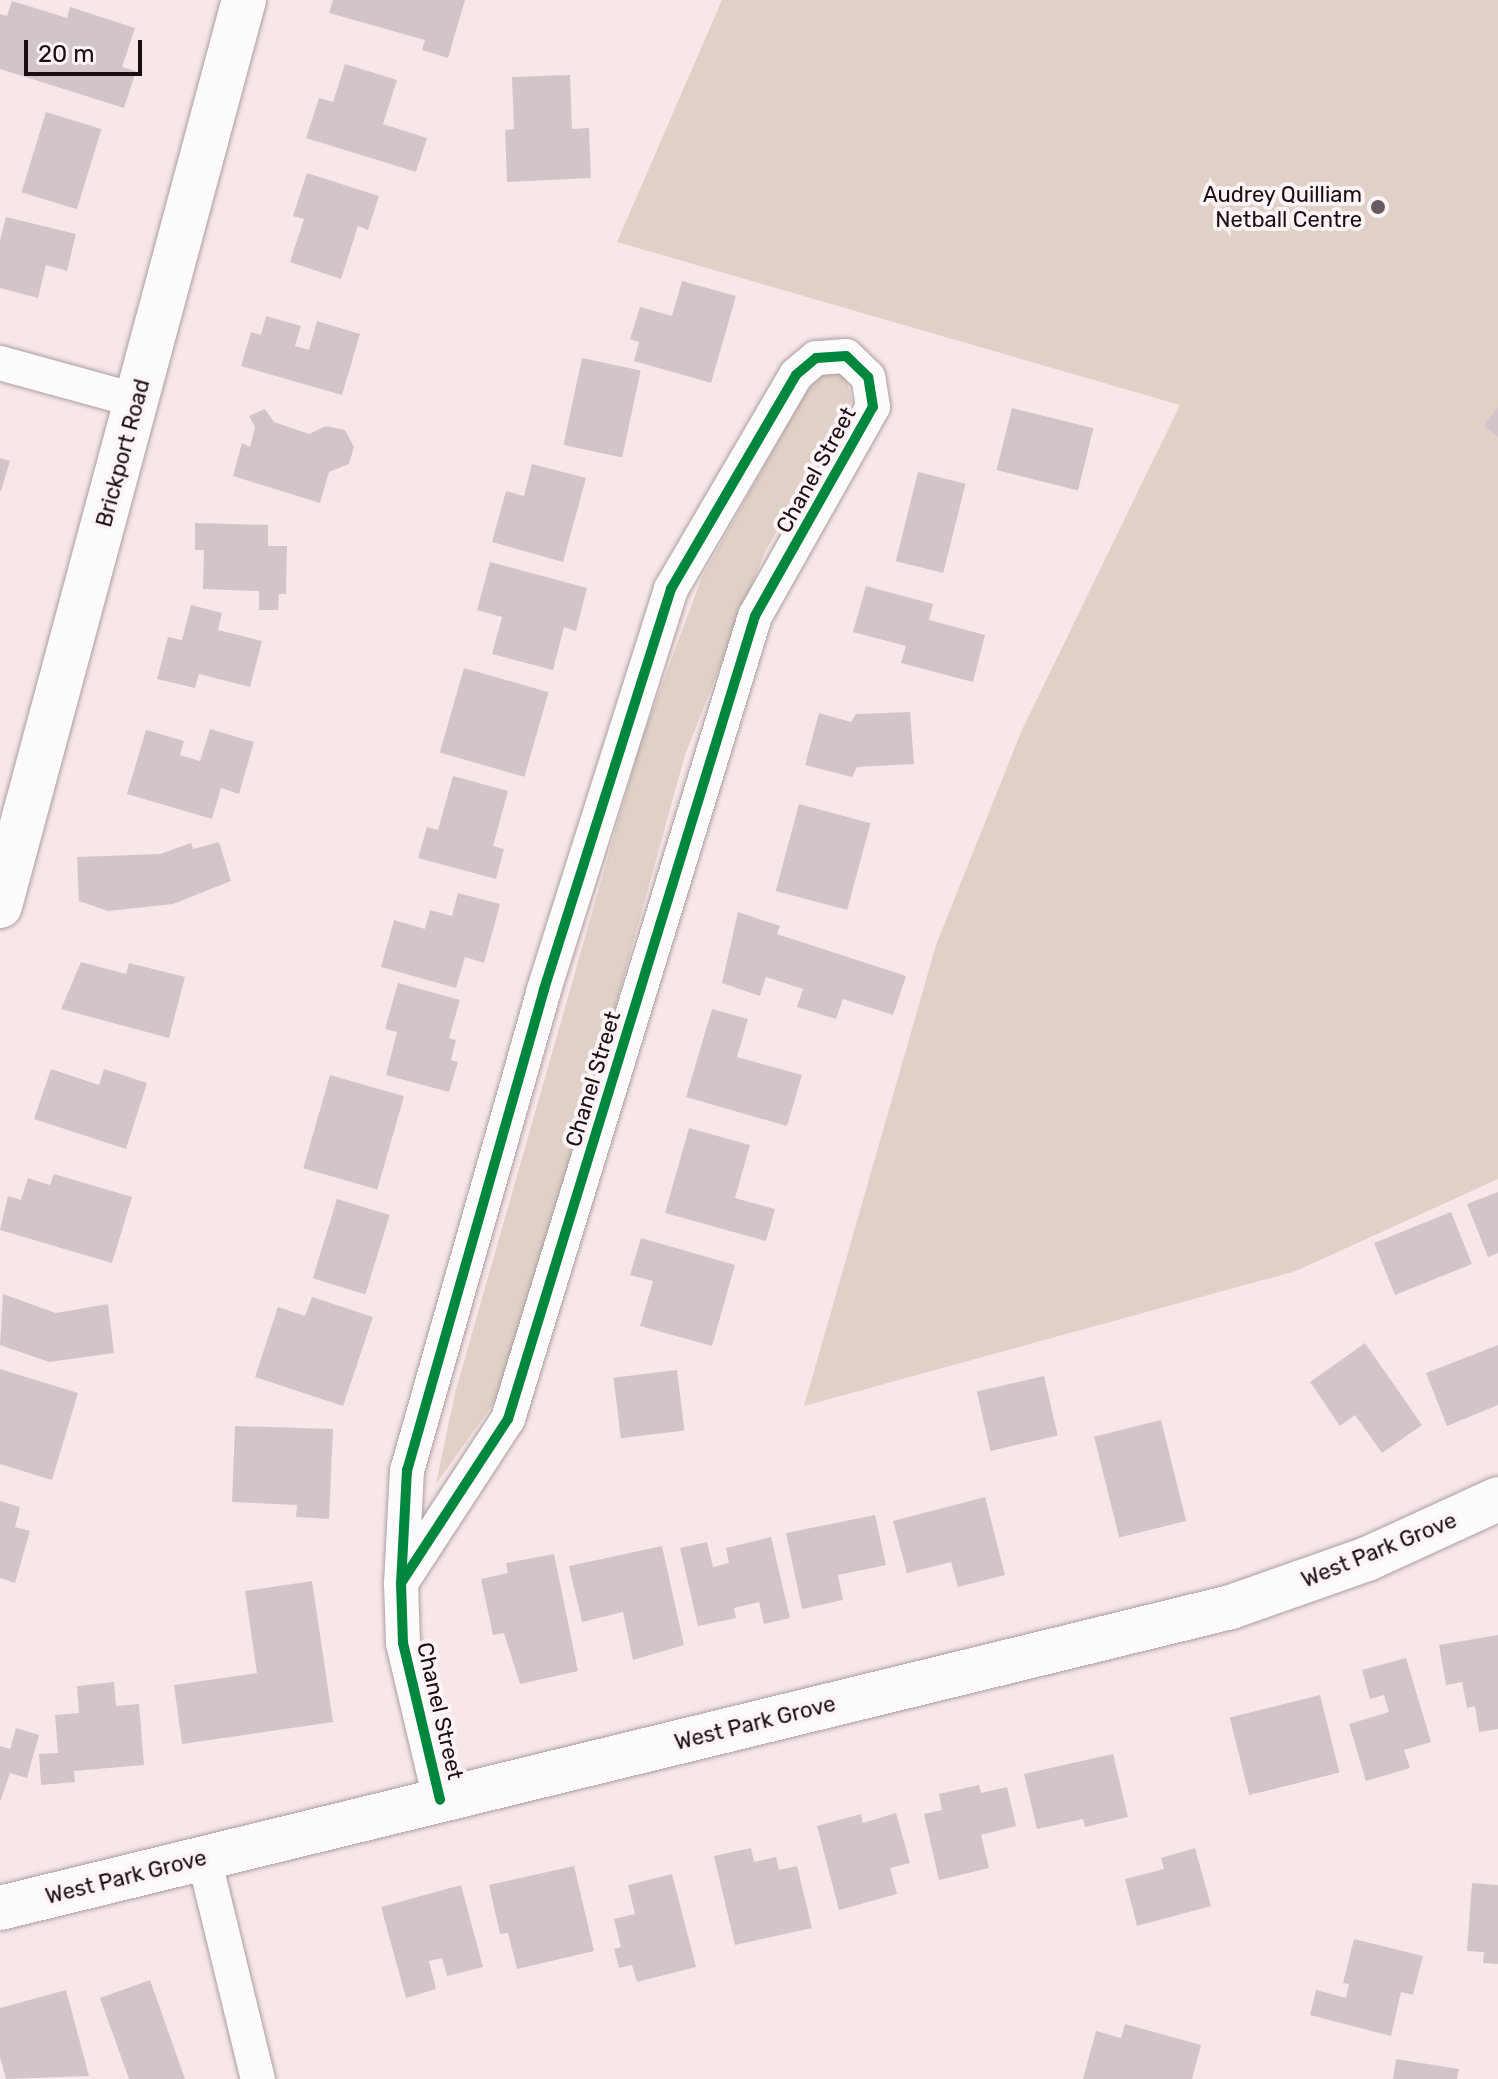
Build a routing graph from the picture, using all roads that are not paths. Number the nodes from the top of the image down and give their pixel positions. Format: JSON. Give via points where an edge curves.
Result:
{"nodes":[{"id":1,"x":244,"y":0,"type":"edge"},
{"id":2,"x":0,"y":363,"type":"edge"},
{"id":3,"x":138,"y":401,"type":"junction"},
{"id":4,"x":0,"y":906,"type":"edge"},
{"id":5,"x":1498,"y":1499,"type":"edge"},
{"id":6,"x":401,"y":1583,"type":"junction"},
{"id":7,"x":440,"y":1800,"type":"junction"},
{"id":8,"x":204,"y":1858,"type":"junction"},
{"id":9,"x":0,"y":1908,"type":"edge"},
{"id":10,"x":258,"y":2079,"type":"edge"}],
"edges":[{"from":1,"to":3,"type":"main road","name":"Brickport Road"},
{"from":2,"to":3,"type":"street"},
{"from":3,"to":4,"type":"main road","name":"Brickport Road"},
{"from":5,"to":7,"type":"main road","name":"West Park Grove","via":[[1367,1559],[1231,1607]]},
{"from":6,"to":6,"type":"street","name":"Chanel Street","via":[[407,1470],[544,990],[671,589],[796,375],[816,358],[846,356],[868,377],[873,407],[755,616],[508,1419]]},
{"from":6,"to":7,"type":"street","name":"Chanel Street","via":[[403,1643]]},
{"from":7,"to":8,"type":"main road","name":"West Park Grove"},
{"from":8,"to":9,"type":"main road","name":"West Park Grove"},
{"from":8,"to":10,"type":"street"}]}
